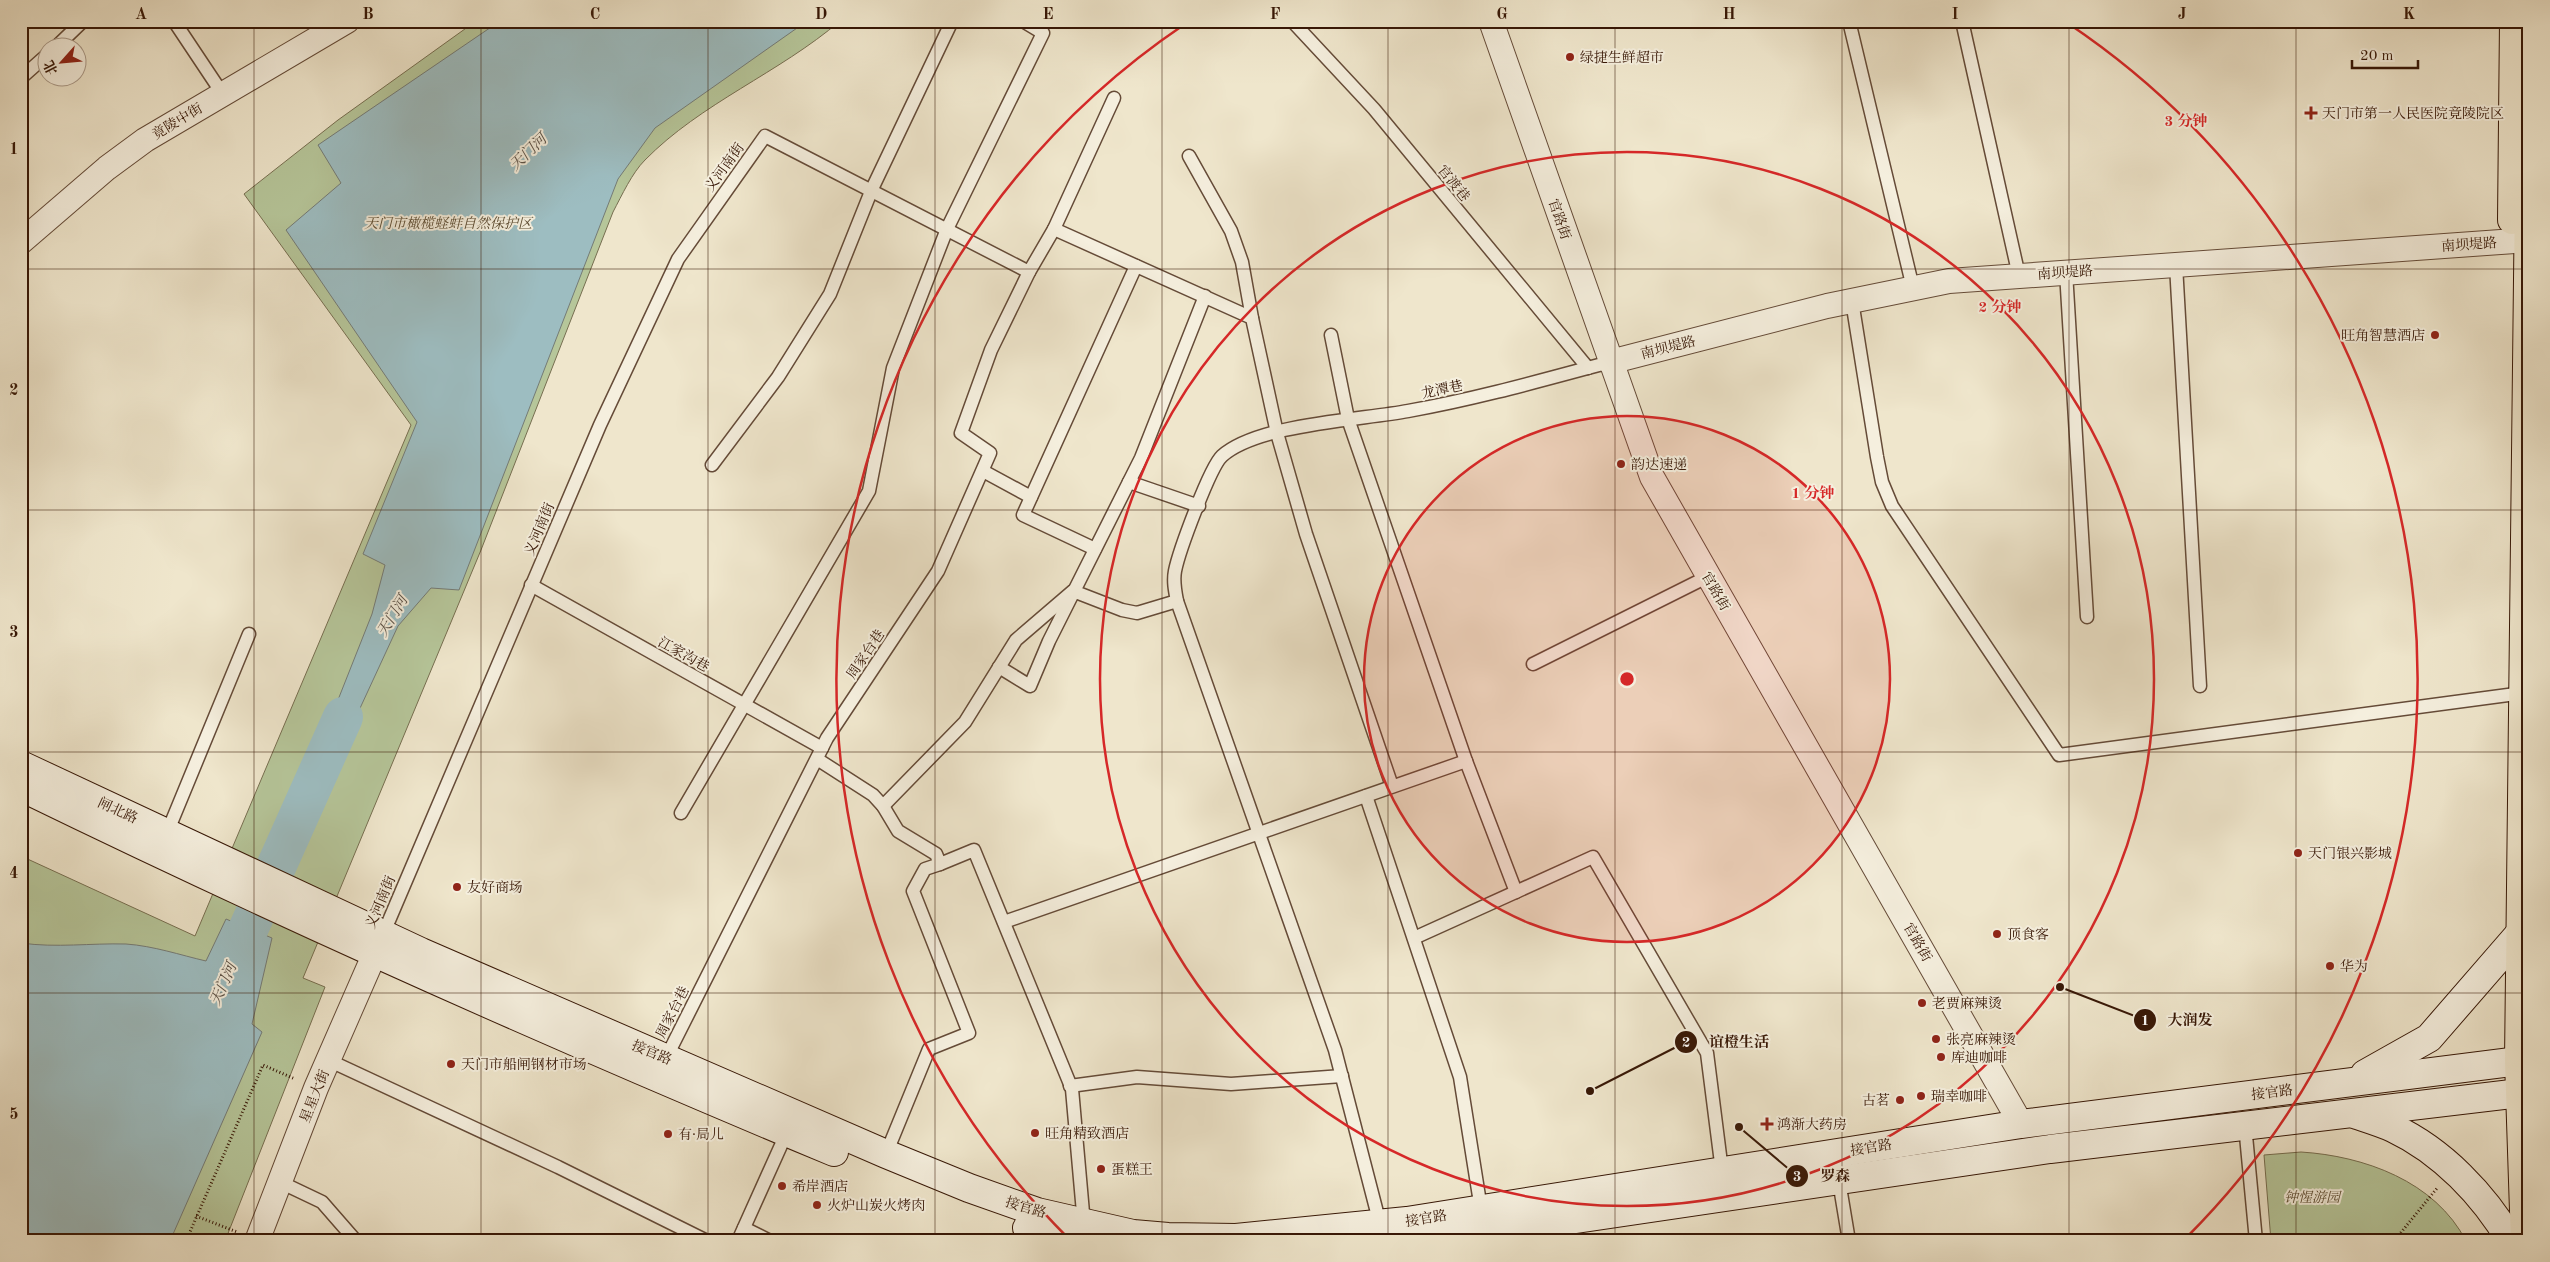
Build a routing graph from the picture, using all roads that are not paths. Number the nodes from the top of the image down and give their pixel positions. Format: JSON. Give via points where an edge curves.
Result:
{"nodes":[{"id":1,"x":83,"y":21,"type":"edge"},
{"id":2,"x":174,"y":21,"type":"edge"},
{"id":3,"x":347,"y":21,"type":"edge"},
{"id":4,"x":952,"y":21,"type":"edge"},
{"id":5,"x":1023,"y":21,"type":"edge"},
{"id":6,"x":1292,"y":21,"type":"edge"},
{"id":7,"x":1491,"y":21,"type":"edge"},
{"id":8,"x":1849,"y":21,"type":"edge"},
{"id":9,"x":1962,"y":21,"type":"edge"},
{"id":10,"x":2514,"y":21,"type":"edge"},
{"id":11,"x":65,"y":38,"type":"edge"},
{"id":12,"x":38,"y":62,"type":"edge"},
{"id":13,"x":23,"y":73,"type":"edge"},
{"id":14,"x":222,"y":93,"type":"junction"},
{"id":15,"x":1114,"y":98,"type":"dead end"},
{"id":16,"x":1189,"y":156,"type":"dead end"},
{"id":17,"x":872,"y":189,"type":"junction"},
{"id":18,"x":2529,"y":193,"type":"edge"},
{"id":19,"x":947,"y":229,"type":"junction"},
{"id":20,"x":1054,"y":229,"type":"junction"},
{"id":21,"x":2523,"y":240,"type":"edge"},
{"id":22,"x":21,"y":242,"type":"edge"},
{"id":23,"x":2176,"y":265,"type":"junction"},
{"id":24,"x":1136,"y":266,"type":"junction"},
{"id":25,"x":1029,"y":272,"type":"junction"},
{"id":26,"x":2066,"y":272,"type":"junction"},
{"id":27,"x":2019,"y":276,"type":"junction"},
{"id":28,"x":1913,"y":288,"type":"junction"},
{"id":29,"x":1205,"y":296,"type":"junction"},
{"id":30,"x":1852,"y":301,"type":"junction"},
{"id":31,"x":1252,"y":318,"type":"junction"},
{"id":32,"x":1331,"y":335,"type":"dead end"},
{"id":33,"x":1599,"y":365,"type":"junction"},
{"id":34,"x":1348,"y":419,"type":"junction"},
{"id":35,"x":1277,"y":433,"type":"junction"},
{"id":36,"x":712,"y":465,"type":"dead end"},
{"id":37,"x":983,"y":471,"type":"junction"},
{"id":38,"x":1129,"y":482,"type":"junction"},
{"id":39,"x":1031,"y":497,"type":"junction"},
{"id":40,"x":1198,"y":506,"type":"junction"},
{"id":41,"x":1094,"y":549,"type":"junction"},
{"id":42,"x":1708,"y":577,"type":"junction"},
{"id":43,"x":531,"y":585,"type":"junction"},
{"id":44,"x":1074,"y":591,"type":"junction"},
{"id":45,"x":1177,"y":601,"type":"junction"},
{"id":46,"x":2087,"y":617,"type":"dead end"},
{"id":47,"x":249,"y":634,"type":"dead end"},
{"id":48,"x":1533,"y":664,"type":"dead end"},
{"id":49,"x":999,"y":667,"type":"junction"},
{"id":50,"x":2200,"y":686,"type":"dead end"},
{"id":51,"x":2523,"y":693,"type":"junction"},
{"id":52,"x":743,"y":704,"type":"junction"},
{"id":53,"x":819,"y":754,"type":"junction"},
{"id":54,"x":1466,"y":761,"type":"junction"},
{"id":55,"x":21,"y":765,"type":"edge"},
{"id":56,"x":1392,"y":786,"type":"junction"},
{"id":57,"x":21,"y":787,"type":"edge"},
{"id":58,"x":1366,"y":796,"type":"junction"},
{"id":59,"x":884,"y":806,"type":"junction"},
{"id":60,"x":681,"y":813,"type":"dead end"},
{"id":61,"x":167,"y":833,"type":"junction"},
{"id":62,"x":1259,"y":833,"type":"junction"},
{"id":63,"x":940,"y":864,"type":"junction"},
{"id":64,"x":211,"y":867,"type":"junction"},
{"id":65,"x":1516,"y":892,"type":"junction"},
{"id":66,"x":1004,"y":922,"type":"junction"},
{"id":67,"x":2521,"y":932,"type":"junction"},
{"id":68,"x":1414,"y":938,"type":"junction"},
{"id":69,"x":379,"y":944,"type":"junction"},
{"id":70,"x":666,"y":1058,"type":"junction"},
{"id":71,"x":328,"y":1060,"type":"junction"},
{"id":72,"x":2519,"y":1061,"type":"junction"},
{"id":73,"x":1342,"y":1076,"type":"junction"},
{"id":74,"x":2348,"y":1083,"type":"junction"},
{"id":75,"x":1070,"y":1086,"type":"junction"},
{"id":76,"x":2520,"y":1094,"type":"junction"},
{"id":77,"x":2351,"y":1112,"type":"junction"},
{"id":78,"x":2021,"y":1124,"type":"junction"},
{"id":79,"x":2245,"y":1125,"type":"junction"},
{"id":80,"x":787,"y":1132,"type":"junction"},
{"id":81,"x":886,"y":1154,"type":"junction"},
{"id":82,"x":1722,"y":1171,"type":"junction"},
{"id":83,"x":1839,"y":1180,"type":"junction"},
{"id":84,"x":280,"y":1182,"type":"junction"},
{"id":85,"x":1481,"y":1209,"type":"junction"},
{"id":86,"x":1380,"y":1224,"type":"junction"},
{"id":87,"x":744,"y":1228,"type":"junction"},
{"id":88,"x":1078,"y":1232,"type":"edge"},
{"id":89,"x":257,"y":1240,"type":"edge"},
{"id":90,"x":356,"y":1241,"type":"edge"},
{"id":91,"x":707,"y":1241,"type":"edge"},
{"id":92,"x":738,"y":1241,"type":"edge"},
{"id":93,"x":770,"y":1241,"type":"edge"},
{"id":94,"x":1427,"y":1241,"type":"edge"},
{"id":95,"x":1849,"y":1241,"type":"edge"},
{"id":96,"x":2256,"y":1241,"type":"edge"},
{"id":97,"x":2511,"y":1241,"type":"edge"},
{"id":98,"x":2525,"y":1241,"type":"edge"}],
"edges":[{"from":1,"to":11,"type":"lane"},
{"from":2,"to":14,"type":"lane"},
{"from":3,"to":14,"type":"street","name":"竟陵中街"},
{"from":4,"to":17,"type":"lane"},
{"from":5,"to":19,"type":"lane","via":[[1043,34]]},
{"from":6,"to":33,"type":"lane","name":"官渡巷","via":[[1374,109]]},
{"from":7,"to":33,"type":"street","name":"官路街"},
{"from":8,"to":28,"type":"lane"},
{"from":9,"to":27,"type":"lane"},
{"from":10,"to":21,"type":"highway"},
{"from":12,"to":13,"type":"lane"},
{"from":14,"to":22,"type":"street","name":"竟陵中街","via":[[126,154]]},
{"from":15,"to":20,"type":"lane"},
{"from":16,"to":31,"type":"lane","via":[[1231,231],[1242,262]]},
{"from":17,"to":19,"type":"lane"},
{"from":17,"to":36,"type":"lane","via":[[830,294],[778,377]]},
{"from":17,"to":43,"type":"lane","name":"义河南街","via":[[765,136],[678,259],[600,425]]},
{"from":18,"to":21,"type":"highway"},
{"from":19,"to":25,"type":"lane"},
{"from":19,"to":52,"type":"lane","via":[[893,368],[869,491]]},
{"from":20,"to":24,"type":"lane"},
{"from":20,"to":25,"type":"lane"},
{"from":21,"to":23,"type":"street","name":"南坝堤路"},
{"from":21,"to":51,"type":"highway"},
{"from":23,"to":26,"type":"street","name":"南坝堤路"},
{"from":23,"to":50,"type":"lane"},
{"from":24,"to":29,"type":"lane"},
{"from":24,"to":39,"type":"lane"},
{"from":25,"to":37,"type":"lane","name":"周家台巷","via":[[991,350],[960,433],[990,453]]},
{"from":26,"to":27,"type":"street","name":"南坝堤路"},
{"from":26,"to":46,"type":"lane"},
{"from":27,"to":28,"type":"street","name":"南坝堤路","via":[[1949,281]]},
{"from":28,"to":30,"type":"street","name":"南坝堤路"},
{"from":29,"to":31,"type":"lane"},
{"from":29,"to":38,"type":"lane"},
{"from":30,"to":33,"type":"street","name":"南坝堤路"},
{"from":30,"to":51,"type":"lane","via":[[1877,457],[1882,482],[1892,506],[2059,755]]},
{"from":31,"to":35,"type":"lane"},
{"from":32,"to":34,"type":"lane"},
{"from":33,"to":34,"type":"lane","name":"龙潭巷","via":[[1500,392],[1407,412]]},
{"from":33,"to":42,"type":"street","name":"官路街","via":[[1652,477]]},
{"from":34,"to":35,"type":"lane","name":"龙潭巷"},
{"from":34,"to":54,"type":"lane"},
{"from":35,"to":40,"type":"lane","name":"龙潭巷","via":[[1244,442],[1222,457],[1210,473]]},
{"from":35,"to":56,"type":"lane","via":[[1306,534]]},
{"from":37,"to":39,"type":"lane"},
{"from":37,"to":53,"type":"lane","name":"周家台巷","via":[[938,571]]},
{"from":38,"to":40,"type":"lane"},
{"from":38,"to":41,"type":"lane"},
{"from":39,"to":41,"type":"lane","via":[[1023,516]]},
{"from":40,"to":45,"type":"lane","name":"龙潭巷","via":[[1175,572]]},
{"from":41,"to":44,"type":"lane"},
{"from":42,"to":48,"type":"lane"},
{"from":42,"to":78,"type":"street","name":"官路街"},
{"from":43,"to":52,"type":"lane","name":"江家沟巷"},
{"from":43,"to":69,"type":"lane","name":"义河南街"},
{"from":44,"to":45,"type":"lane","via":[[1138,613]]},
{"from":44,"to":49,"type":"lane","via":[[1027,628]]},
{"from":44,"to":49,"type":"lane","via":[[1030,686]]},
{"from":45,"to":62,"type":"lane","name":"龙潭巷"},
{"from":47,"to":61,"type":"lane"},
{"from":49,"to":59,"type":"lane","via":[[965,722]]},
{"from":51,"to":67,"type":"highway"},
{"from":52,"to":53,"type":"lane","name":"江家沟巷"},
{"from":52,"to":60,"type":"lane"},
{"from":53,"to":59,"type":"lane","name":"江家沟巷"},
{"from":53,"to":70,"type":"lane","name":"周家台巷"},
{"from":54,"to":56,"type":"lane"},
{"from":54,"to":65,"type":"lane"},
{"from":55,"to":61,"type":"main road","name":"闸北路"},
{"from":56,"to":58,"type":"lane"},
{"from":57,"to":64,"type":"main road","name":"闸北路"},
{"from":58,"to":62,"type":"lane"},
{"from":58,"to":68,"type":"lane"},
{"from":59,"to":63,"type":"lane","via":[[898,831],[936,854]]},
{"from":61,"to":64,"type":"main road","name":"闸北路"},
{"from":62,"to":66,"type":"lane"},
{"from":62,"to":73,"type":"lane","name":"龙潭巷"},
{"from":63,"to":66,"type":"lane","via":[[974,850]]},
{"from":63,"to":81,"type":"lane","via":[[925,869],[913,891],[968,1033],[928,1049]]},
{"from":64,"to":69,"type":"main road"},
{"from":65,"to":68,"type":"lane"},
{"from":65,"to":82,"type":"lane","via":[[1593,857],[1707,1053]]},
{"from":66,"to":75,"type":"lane"},
{"from":67,"to":72,"type":"highway"},
{"from":67,"to":74,"type":"main road","via":[[2428,1038]]},
{"from":68,"to":85,"type":"lane","via":[[1460,1077]]},
{"from":69,"to":70,"type":"main road","name":"接官路"},
{"from":69,"to":71,"type":"street","name":"星星大街"},
{"from":69,"to":80,"type":"main road","name":"接官路"},
{"from":70,"to":81,"type":"main road","name":"接官路"},
{"from":71,"to":84,"type":"street","name":"星星大街"},
{"from":71,"to":91,"type":"lane","via":[[558,1166]]},
{"from":72,"to":74,"type":"main road","name":"接官路"},
{"from":72,"to":76,"type":"highway"},
{"from":73,"to":75,"type":"lane","via":[[1231,1084],[1137,1077]]},
{"from":73,"to":86,"type":"lane","name":"龙潭巷"},
{"from":74,"to":78,"type":"main road","name":"接官路"},
{"from":75,"to":88,"type":"lane"},
{"from":76,"to":77,"type":"main road","name":"接官路"},
{"from":76,"to":98,"type":"highway"},
{"from":77,"to":79,"type":"main road","name":"接官路"},
{"from":77,"to":97,"type":"main road","via":[[2393,1128],[2428,1148],[2494,1212]]},
{"from":78,"to":82,"type":"main road","name":"接官路"},
{"from":79,"to":83,"type":"main road","name":"接官路"},
{"from":79,"to":96,"type":"lane"},
{"from":80,"to":87,"type":"lane"},
{"from":80,"to":88,"type":"main road","name":"接官路","via":[[985,1214]]},
{"from":81,"to":88,"type":"main road","name":"接官路"},
{"from":82,"to":85,"type":"main road","name":"接官路"},
{"from":83,"to":94,"type":"main road","name":"接官路"},
{"from":83,"to":95,"type":"lane"},
{"from":84,"to":89,"type":"street","name":"星星大街"},
{"from":84,"to":90,"type":"lane","via":[[322,1202]]},
{"from":85,"to":86,"type":"main road","name":"接官路"},
{"from":86,"to":88,"type":"main road","name":"接官路","via":[[1236,1238]]},
{"from":87,"to":92,"type":"lane"},
{"from":87,"to":93,"type":"lane"}]}
